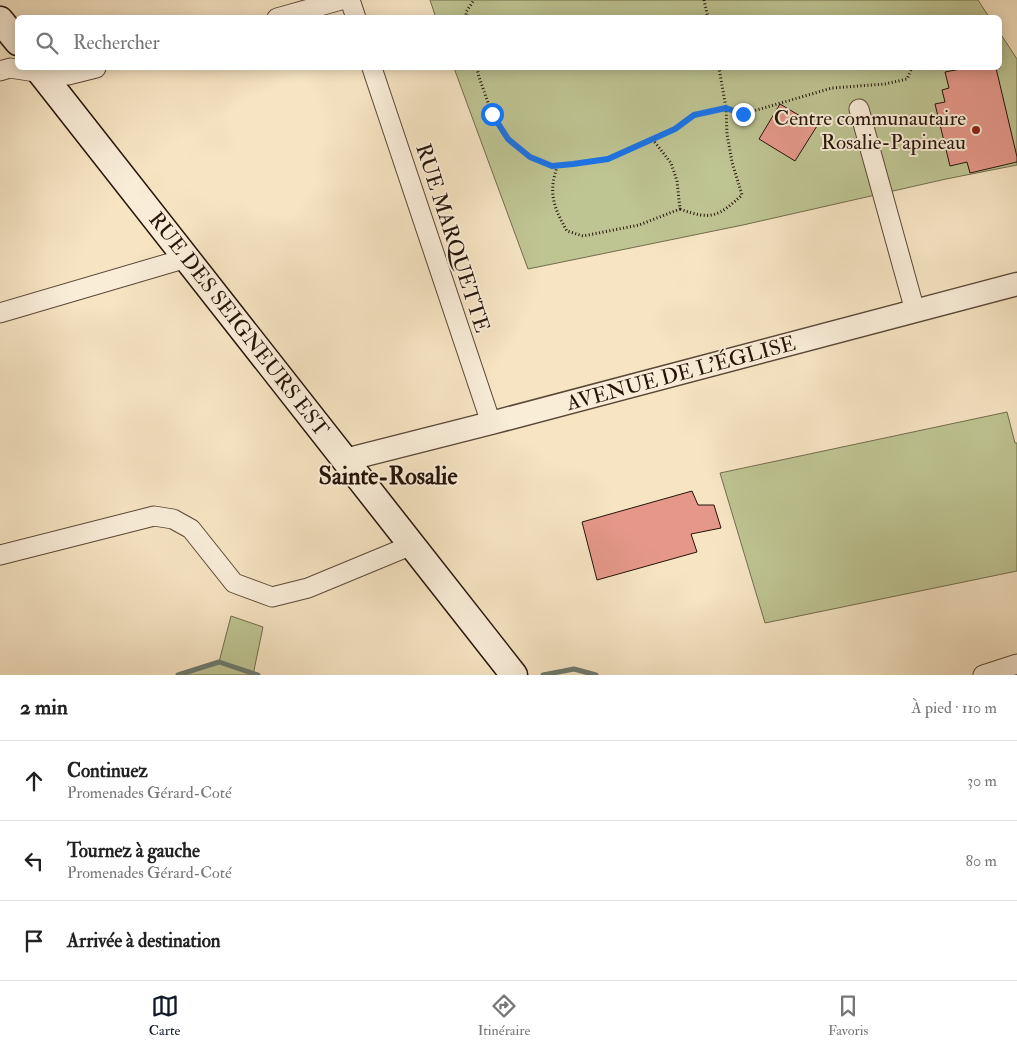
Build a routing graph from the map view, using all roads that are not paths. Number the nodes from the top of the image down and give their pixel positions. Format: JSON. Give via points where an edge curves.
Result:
{"nodes":[{"id":1,"x":341,"y":0,"type":"edge"},
{"id":2,"x":350,"y":0,"type":"edge"},
{"id":3,"x":288,"y":15,"type":"edge"},
{"id":4,"x":355,"y":15,"type":"edge"},
{"id":5,"x":0,"y":20,"type":"edge"},
{"id":6,"x":15,"y":38,"type":"edge"},
{"id":7,"x":15,"y":68,"type":"edge"},
{"id":8,"x":40,"y":70,"type":"edge"},
{"id":9,"x":88,"y":70,"type":"edge"},
{"id":10,"x":373,"y":70,"type":"edge"},
{"id":11,"x":0,"y":71,"type":"edge"},
{"id":12,"x":859,"y":109,"type":"dead end"},
{"id":13,"x":187,"y":258,"type":"junction"},
{"id":14,"x":1017,"y":284,"type":"edge"},
{"id":15,"x":915,"y":311,"type":"junction"},
{"id":16,"x":0,"y":313,"type":"edge"},
{"id":17,"x":491,"y":423,"type":"junction"},
{"id":18,"x":345,"y":460,"type":"junction"},
{"id":19,"x":412,"y":545,"type":"junction"},
{"id":20,"x":0,"y":556,"type":"edge"},
{"id":21,"x":1017,"y":664,"type":"edge"},
{"id":22,"x":512,"y":673,"type":"edge"},
{"id":23,"x":983,"y":675,"type":"edge"}],
"edges":[{"from":1,"to":3,"type":"street"},
{"from":2,"to":4,"type":"street"},
{"from":5,"to":6,"type":"main road"},
{"from":7,"to":11,"type":"street"},
{"from":8,"to":9,"type":"street","via":[[68,75]]},
{"from":8,"to":13,"type":"main road","name":"RUE DES SEIGNEURS EST"},
{"from":10,"to":17,"type":"street","name":"RUE MARQUETTE"},
{"from":12,"to":15,"type":"street"},
{"from":13,"to":16,"type":"street"},
{"from":13,"to":18,"type":"main road","name":"RUE DES SEIGNEURS EST"},
{"from":14,"to":15,"type":"street","name":"AVENUE DE L'ÉGLISE"},
{"from":15,"to":17,"type":"street","name":"AVENUE DE L'ÉGLISE"},
{"from":17,"to":18,"type":"street","name":"AVENUE DE L'ÉGLISE"},
{"from":18,"to":19,"type":"main road","name":"RUE DES SEIGNEURS EST"},
{"from":19,"to":20,"type":"street","via":[[308,588],[272,597],[234,583],[190,529],[173,518],[154,516]]},
{"from":19,"to":22,"type":"main road","name":"RUE DES SEIGNEURS EST"},
{"from":21,"to":23,"type":"street"}]}
